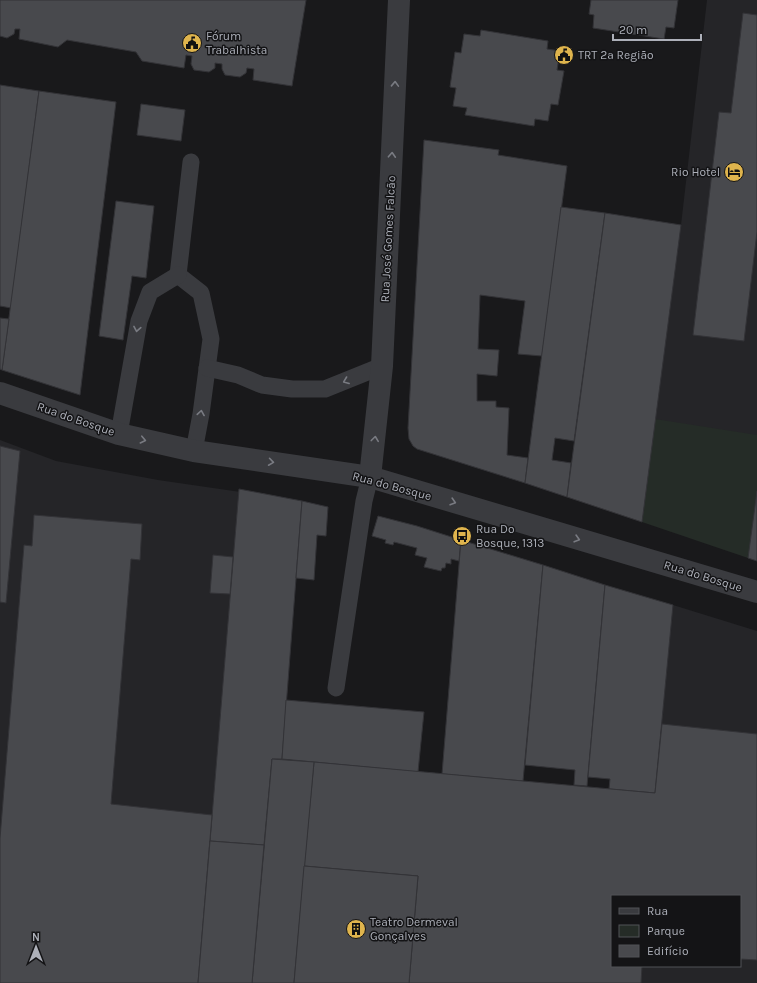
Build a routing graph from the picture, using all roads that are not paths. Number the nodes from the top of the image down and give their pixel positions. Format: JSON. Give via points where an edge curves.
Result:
{"nodes":[{"id":1,"x":399,"y":0,"type":"edge"},
{"id":2,"x":191,"y":162,"type":"dead end"},
{"id":3,"x":178,"y":275,"type":"junction"},
{"id":4,"x":382,"y":366,"type":"junction"},
{"id":5,"x":207,"y":368,"type":"junction"},
{"id":6,"x":0,"y":393,"type":"edge"},
{"id":7,"x":119,"y":434,"type":"junction"},
{"id":8,"x":194,"y":451,"type":"junction"},
{"id":9,"x":370,"y":478,"type":"junction"},
{"id":10,"x":757,"y":592,"type":"edge"},
{"id":11,"x":336,"y":688,"type":"dead end"}],
"edges":[{"from":4,"to":1,"type":"street","name":"Rua José Gomes Falcão","one_way":true},
{"from":2,"to":3,"type":"lane"},
{"from":3,"to":5,"type":"lane","via":[[201,293],[211,339]]},
{"from":3,"to":7,"type":"lane","one_way":true,"via":[[150,292],[139,321]]},
{"from":4,"to":5,"type":"lane","one_way":true,"via":[[325,389],[292,390],[262,385],[238,375]]},
{"from":9,"to":4,"type":"street","name":"Rua José Gomes Falcão","one_way":true},
{"from":8,"to":5,"type":"lane","one_way":true},
{"from":6,"to":7,"type":"street","name":"Rua do Bosque"},
{"from":7,"to":8,"type":"street","name":"Rua do Bosque","one_way":true},
{"from":8,"to":9,"type":"street","name":"Rua do Bosque","one_way":true},
{"from":9,"to":10,"type":"street","name":"Rua do Bosque","one_way":true},
{"from":9,"to":11,"type":"lane","via":[[364,501]]}]}
